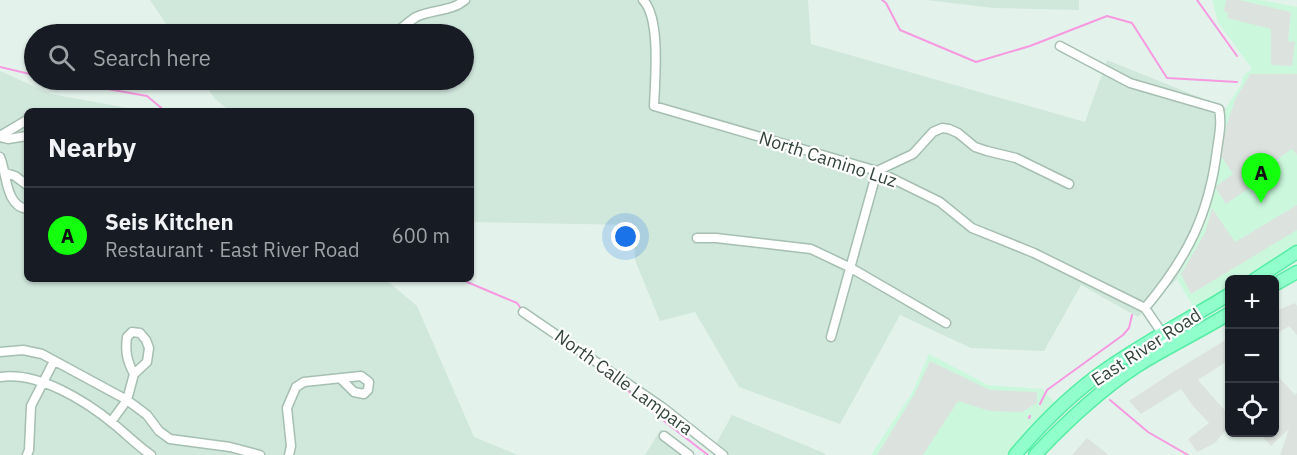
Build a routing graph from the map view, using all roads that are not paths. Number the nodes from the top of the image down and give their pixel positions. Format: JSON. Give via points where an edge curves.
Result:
{"nodes":[{"id":1,"x":465,"y":0,"type":"edge"},
{"id":2,"x":643,"y":0,"type":"edge"},
{"id":3,"x":407,"y":24,"type":"edge"},
{"id":4,"x":1060,"y":46,"type":"dead end"},
{"id":5,"x":24,"y":122,"type":"edge"},
{"id":6,"x":0,"y":136,"type":"edge"},
{"id":7,"x":24,"y":136,"type":"edge"},
{"id":8,"x":0,"y":157,"type":"edge"},
{"id":9,"x":877,"y":171,"type":"junction"},
{"id":10,"x":6,"y":173,"type":"junction"},
{"id":11,"x":24,"y":183,"type":"edge"},
{"id":12,"x":1069,"y":184,"type":"dead end"},
{"id":13,"x":24,"y":208,"type":"edge"},
{"id":14,"x":697,"y":238,"type":"dead end"},
{"id":15,"x":1297,"y":252,"type":"edge"},
{"id":16,"x":851,"y":268,"type":"junction"},
{"id":17,"x":1297,"y":272,"type":"edge"},
{"id":18,"x":1260,"y":275,"type":"edge"},
{"id":19,"x":1279,"y":283,"type":"edge"},
{"id":20,"x":1225,"y":297,"type":"edge"},
{"id":21,"x":1145,"y":308,"type":"junction"},
{"id":22,"x":523,"y":312,"type":"dead end"},
{"id":23,"x":1225,"y":316,"type":"edge"},
{"id":24,"x":946,"y":323,"type":"dead end"},
{"id":25,"x":1162,"y":333,"type":"junction"},
{"id":26,"x":831,"y":337,"type":"dead end"},
{"id":27,"x":1169,"y":347,"type":"junction"},
{"id":28,"x":0,"y":352,"type":"edge"},
{"id":29,"x":54,"y":361,"type":"junction"},
{"id":30,"x":134,"y":374,"type":"junction"},
{"id":31,"x":0,"y":377,"type":"edge"},
{"id":32,"x":340,"y":379,"type":"dead end"},
{"id":33,"x":43,"y":383,"type":"junction"},
{"id":34,"x":127,"y":400,"type":"junction"},
{"id":35,"x":111,"y":422,"type":"junction"},
{"id":36,"x":664,"y":436,"type":"dead end"},
{"id":37,"x":210,"y":445,"type":"junction"},
{"id":38,"x":30,"y":453,"type":"edge"},
{"id":39,"x":151,"y":455,"type":"edge"},
{"id":40,"x":206,"y":455,"type":"edge"},
{"id":41,"x":260,"y":455,"type":"edge"},
{"id":42,"x":289,"y":455,"type":"edge"},
{"id":43,"x":689,"y":455,"type":"edge"},
{"id":44,"x":723,"y":455,"type":"edge"},
{"id":45,"x":1014,"y":455,"type":"edge"},
{"id":46,"x":1035,"y":455,"type":"edge"}],
"edges":[{"from":1,"to":3,"type":"street","via":[[456,8],[437,10]]},
{"from":2,"to":9,"type":"street","name":"North Camino Luz","via":[[652,13],[655,34],[654,106]]},
{"from":4,"to":21,"type":"street","via":[[1130,83],[1218,109],[1221,120],[1207,204],[1168,280]]},
{"from":5,"to":6,"type":"street"},
{"from":6,"to":7,"type":"street"},
{"from":8,"to":10,"type":"street"},
{"from":9,"to":12,"type":"street","via":[[913,154],[933,132],[942,128],[981,149],[1016,158]]},
{"from":9,"to":16,"type":"street"},
{"from":9,"to":21,"type":"street","name":"North Camino Luz","via":[[940,202],[972,228]]},
{"from":10,"to":11,"type":"street"},
{"from":10,"to":13,"type":"street","via":[[12,199]]},
{"from":14,"to":16,"type":"street","via":[[811,249]]},
{"from":15,"to":18,"type":"main road"},
{"from":16,"to":24,"type":"street"},
{"from":16,"to":26,"type":"street"},
{"from":17,"to":19,"type":"main road"},
{"from":20,"to":25,"type":"main road","name":"East River Road"},
{"from":21,"to":25,"type":"street","name":"North Camino Luz"},
{"from":22,"to":44,"type":"street","name":"North Calle Lampara","via":[[662,407]]},
{"from":23,"to":27,"type":"main road","name":"East River Road"},
{"from":25,"to":27,"type":"street","name":"North Camino Luz"},
{"from":25,"to":45,"type":"main road","name":"East River Road","via":[[1090,382]]},
{"from":27,"to":46,"type":"main road","name":"East River Road","via":[[1107,387]]},
{"from":28,"to":29,"type":"street","via":[[23,350]]},
{"from":29,"to":33,"type":"street"},
{"from":29,"to":34,"type":"street"},
{"from":30,"to":30,"type":"street","via":[[147,362],[149,348],[140,333],[132,332],[125,351]]},
{"from":30,"to":34,"type":"street"},
{"from":31,"to":33,"type":"street","via":[[28,377]]},
{"from":32,"to":42,"type":"street","via":[[304,382],[296,387],[287,408]]},
{"from":33,"to":35,"type":"street","via":[[67,392]]},
{"from":33,"to":38,"type":"street","via":[[32,406]]},
{"from":34,"to":35,"type":"street"},
{"from":34,"to":37,"type":"street","via":[[170,439]]},
{"from":35,"to":39,"type":"street"},
{"from":36,"to":43,"type":"street","name":"North Calle Lampara"},
{"from":37,"to":40,"type":"street"},
{"from":37,"to":41,"type":"street"}]}
